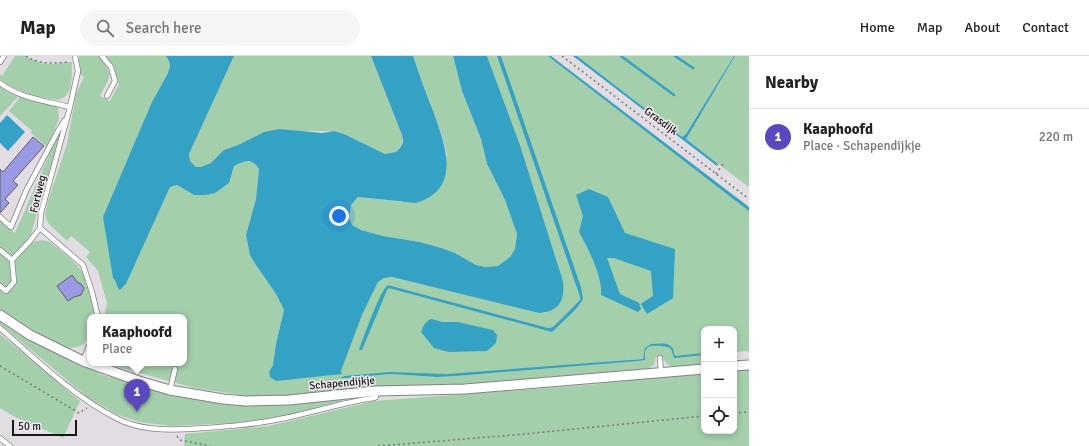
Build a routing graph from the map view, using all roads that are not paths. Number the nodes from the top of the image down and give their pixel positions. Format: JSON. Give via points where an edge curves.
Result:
{"nodes":[{"id":1,"x":4,"y":56,"type":"edge"},
{"id":2,"x":102,"y":56,"type":"edge"},
{"id":3,"x":76,"y":58,"type":"edge"},
{"id":4,"x":0,"y":62,"type":"edge"},
{"id":5,"x":0,"y":83,"type":"edge"},
{"id":6,"x":107,"y":96,"type":"dead end"},
{"id":7,"x":69,"y":107,"type":"junction"},
{"id":8,"x":67,"y":117,"type":"junction"},
{"id":9,"x":0,"y":217,"type":"edge"},
{"id":10,"x":40,"y":228,"type":"junction"},
{"id":11,"x":0,"y":250,"type":"edge"},
{"id":12,"x":12,"y":260,"type":"junction"},
{"id":13,"x":0,"y":286,"type":"edge"},
{"id":14,"x":97,"y":314,"type":"edge"},
{"id":15,"x":0,"y":315,"type":"edge"},
{"id":16,"x":0,"y":328,"type":"edge"},
{"id":17,"x":87,"y":352,"type":"edge"},
{"id":18,"x":660,"y":358,"type":"dead end"},
{"id":19,"x":83,"y":362,"type":"junction"},
{"id":20,"x":87,"y":363,"type":"edge"},
{"id":21,"x":749,"y":365,"type":"edge"},
{"id":22,"x":95,"y":366,"type":"edge"},
{"id":23,"x":737,"y":366,"type":"edge"},
{"id":24,"x":175,"y":369,"type":"dead end"},
{"id":25,"x":701,"y":369,"type":"edge"},
{"id":26,"x":661,"y":372,"type":"junction"},
{"id":27,"x":170,"y":390,"type":"junction"},
{"id":28,"x":376,"y":391,"type":"junction"},
{"id":29,"x":0,"y":438,"type":"edge"},
{"id":30,"x":10,"y":446,"type":"edge"}],
"edges":[{"from":1,"to":4,"type":"lane"},
{"from":2,"to":6,"type":"lane","via":[[111,67],[115,81]]},
{"from":3,"to":7,"type":"lane","name":"Fortweg","via":[[78,71]]},
{"from":5,"to":7,"type":"lane","via":[[18,93]]},
{"from":7,"to":8,"type":"lane","name":"Fortweg"},
{"from":8,"to":9,"type":"lane","via":[[26,190],[11,227]]},
{"from":8,"to":10,"type":"lane","name":"Fortweg","via":[[41,213]]},
{"from":10,"to":12,"type":"lane"},
{"from":10,"to":14,"type":"lane","name":"Fortweg","via":[[83,265]]},
{"from":11,"to":12,"type":"lane"},
{"from":12,"to":13,"type":"lane","via":[[14,282],[6,291]]},
{"from":15,"to":19,"type":"street","name":"Schapendijkje"},
{"from":16,"to":28,"type":"lane","via":[[94,404],[119,420],[150,429],[254,424],[374,398]]},
{"from":17,"to":19,"type":"lane"},
{"from":18,"to":26,"type":"lane"},
{"from":19,"to":20,"type":"street","name":"Schapendijkje"},
{"from":21,"to":23,"type":"street"},
{"from":22,"to":27,"type":"street","name":"Schapendijkje"},
{"from":24,"to":27,"type":"lane"},
{"from":25,"to":26,"type":"street","name":"Schapendijkje"},
{"from":26,"to":28,"type":"street","name":"Schapendijkje","via":[[471,389]]},
{"from":27,"to":28,"type":"street","name":"Schapendijkje","via":[[200,396],[246,400],[289,400]]},
{"from":29,"to":30,"type":"lane"}]}
